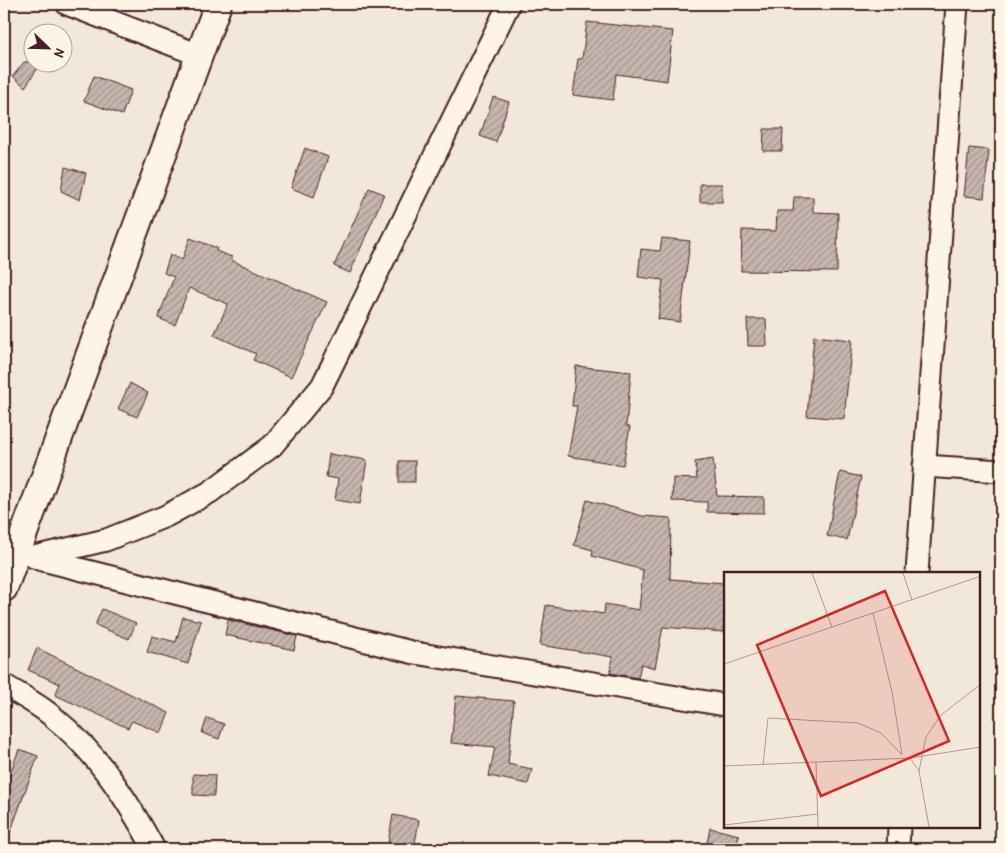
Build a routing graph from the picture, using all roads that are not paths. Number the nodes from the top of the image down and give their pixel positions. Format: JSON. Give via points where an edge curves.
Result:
{"nodes":[{"id":1,"x":67,"y":4,"type":"edge"},
{"id":2,"x":218,"y":4,"type":"edge"},
{"id":3,"x":509,"y":4,"type":"edge"},
{"id":4,"x":957,"y":4,"type":"edge"},
{"id":5,"x":199,"y":55,"type":"junction"},
{"id":6,"x":924,"y":466,"type":"junction"},
{"id":7,"x":1001,"y":471,"type":"edge"},
{"id":8,"x":26,"y":554,"type":"junction"},
{"id":9,"x":917,"y":572,"type":"edge"},
{"id":10,"x":4,"y":588,"type":"edge"},
{"id":11,"x":4,"y":685,"type":"edge"},
{"id":12,"x":724,"y":705,"type":"edge"},
{"id":13,"x":899,"y":828,"type":"edge"},
{"id":14,"x":154,"y":849,"type":"edge"},
{"id":15,"x":898,"y":849,"type":"edge"}],
"edges":[{"from":1,"to":5,"type":"street"},
{"from":2,"to":5,"type":"street"},
{"from":3,"to":8,"type":"street","via":[[322,386],[272,446],[210,492],[166,516],[106,540]]},
{"from":4,"to":6,"type":"street"},
{"from":5,"to":8,"type":"street"},
{"from":6,"to":7,"type":"street"},
{"from":6,"to":9,"type":"street"},
{"from":8,"to":10,"type":"street"},
{"from":8,"to":12,"type":"street","via":[[415,653]]},
{"from":11,"to":14,"type":"street","via":[[51,715],[95,758],[126,798]]},
{"from":13,"to":15,"type":"street"}]}
